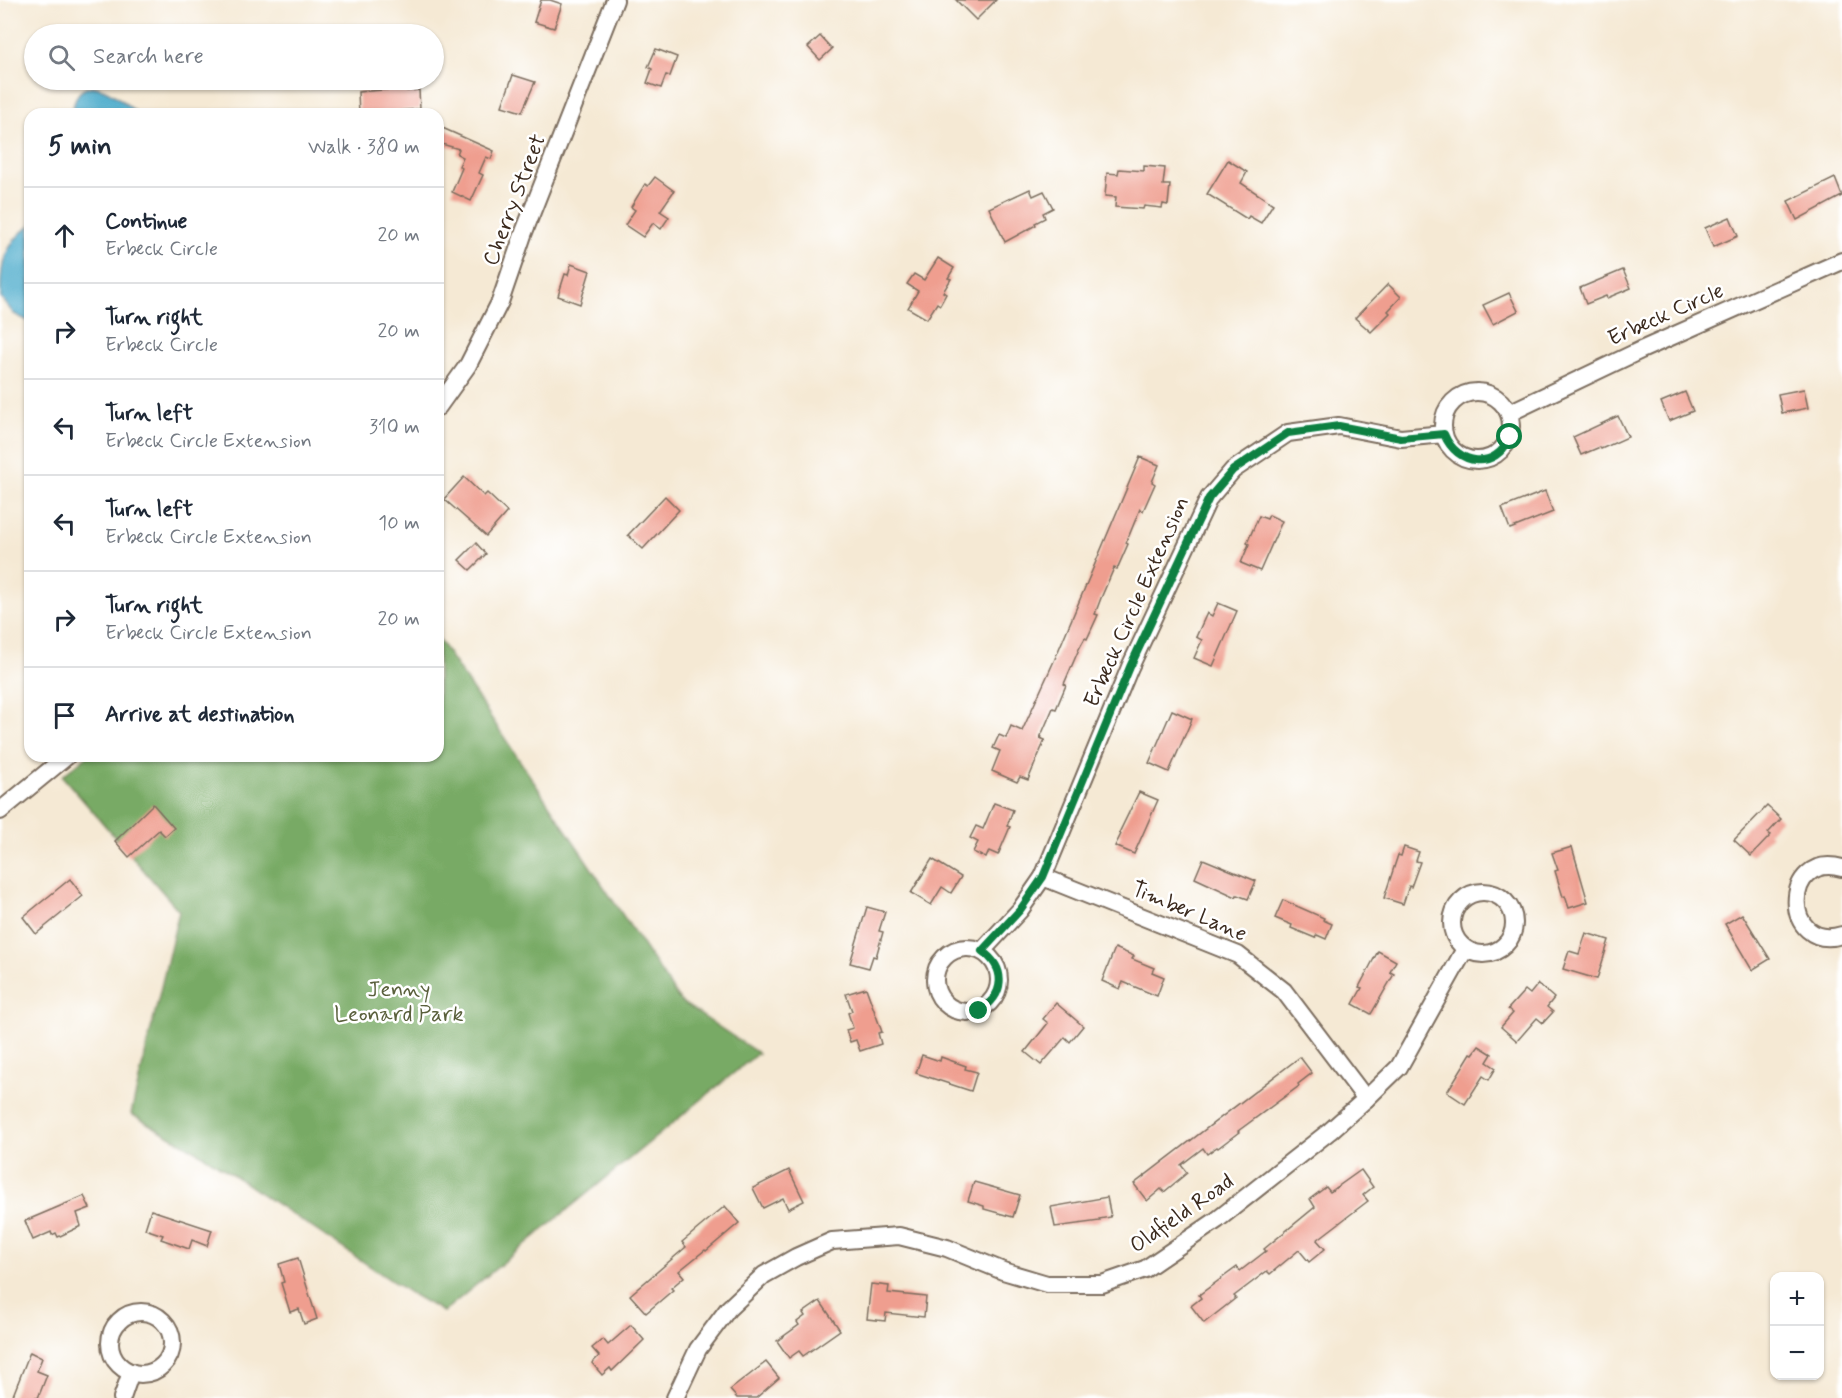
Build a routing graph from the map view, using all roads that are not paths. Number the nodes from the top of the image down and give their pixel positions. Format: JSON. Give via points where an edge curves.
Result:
{"nodes":[{"id":1,"x":615,"y":0,"type":"edge"},
{"id":2,"x":1842,"y":261,"type":"edge"},
{"id":3,"x":444,"y":399,"type":"edge"},
{"id":4,"x":1509,"y":413,"type":"junction"},
{"id":5,"x":1444,"y":434,"type":"junction"},
{"id":6,"x":60,"y":762,"type":"edge"},
{"id":7,"x":0,"y":811,"type":"edge"},
{"id":8,"x":1842,"y":868,"type":"edge"},
{"id":9,"x":1043,"y":877,"type":"junction"},
{"id":10,"x":1842,"y":935,"type":"edge"},
{"id":11,"x":1465,"y":949,"type":"dead end"},
{"id":12,"x":982,"y":951,"type":"dead end"},
{"id":13,"x":1366,"y":1099,"type":"junction"},
{"id":14,"x":131,"y":1372,"type":"dead end"},
{"id":15,"x":122,"y":1398,"type":"edge"},
{"id":16,"x":675,"y":1398,"type":"edge"}],
"edges":[{"from":1,"to":3,"type":"street","name":"Cherry Street","via":[[500,302],[468,366]]},
{"from":2,"to":4,"type":"street","name":"Erbeck Circle"},
{"from":4,"to":5,"type":"street","via":[[1493,395],[1466,393],[1444,416]]},
{"from":4,"to":5,"type":"street","via":[[1512,429],[1508,441],[1485,460],[1455,453]]},
{"from":5,"to":9,"type":"street","name":"Erbeck Circle Extension","via":[[1401,438],[1339,426],[1288,433],[1233,470],[1209,498],[1140,646]]},
{"from":6,"to":7,"type":"street"},
{"from":8,"to":10,"type":"street","via":[[1829,866],[1811,872],[1799,886],[1795,905],[1809,930],[1826,937]]},
{"from":9,"to":12,"type":"street","name":"Erbeck Circle Extension","via":[[1020,910]]},
{"from":9,"to":13,"type":"street","name":"Timber Lane","via":[[1238,955],[1284,991]]},
{"from":11,"to":13,"type":"street","name":"Oldfield Road","via":[[1399,1067]]},
{"from":13,"to":16,"type":"street","name":"Oldfield Road","via":[[1217,1220],[1145,1269],[1102,1284],[1047,1284],[947,1248],[899,1236],[832,1241],[764,1275],[728,1309],[698,1349]]},
{"from":14,"to":15,"type":"street"}]}
